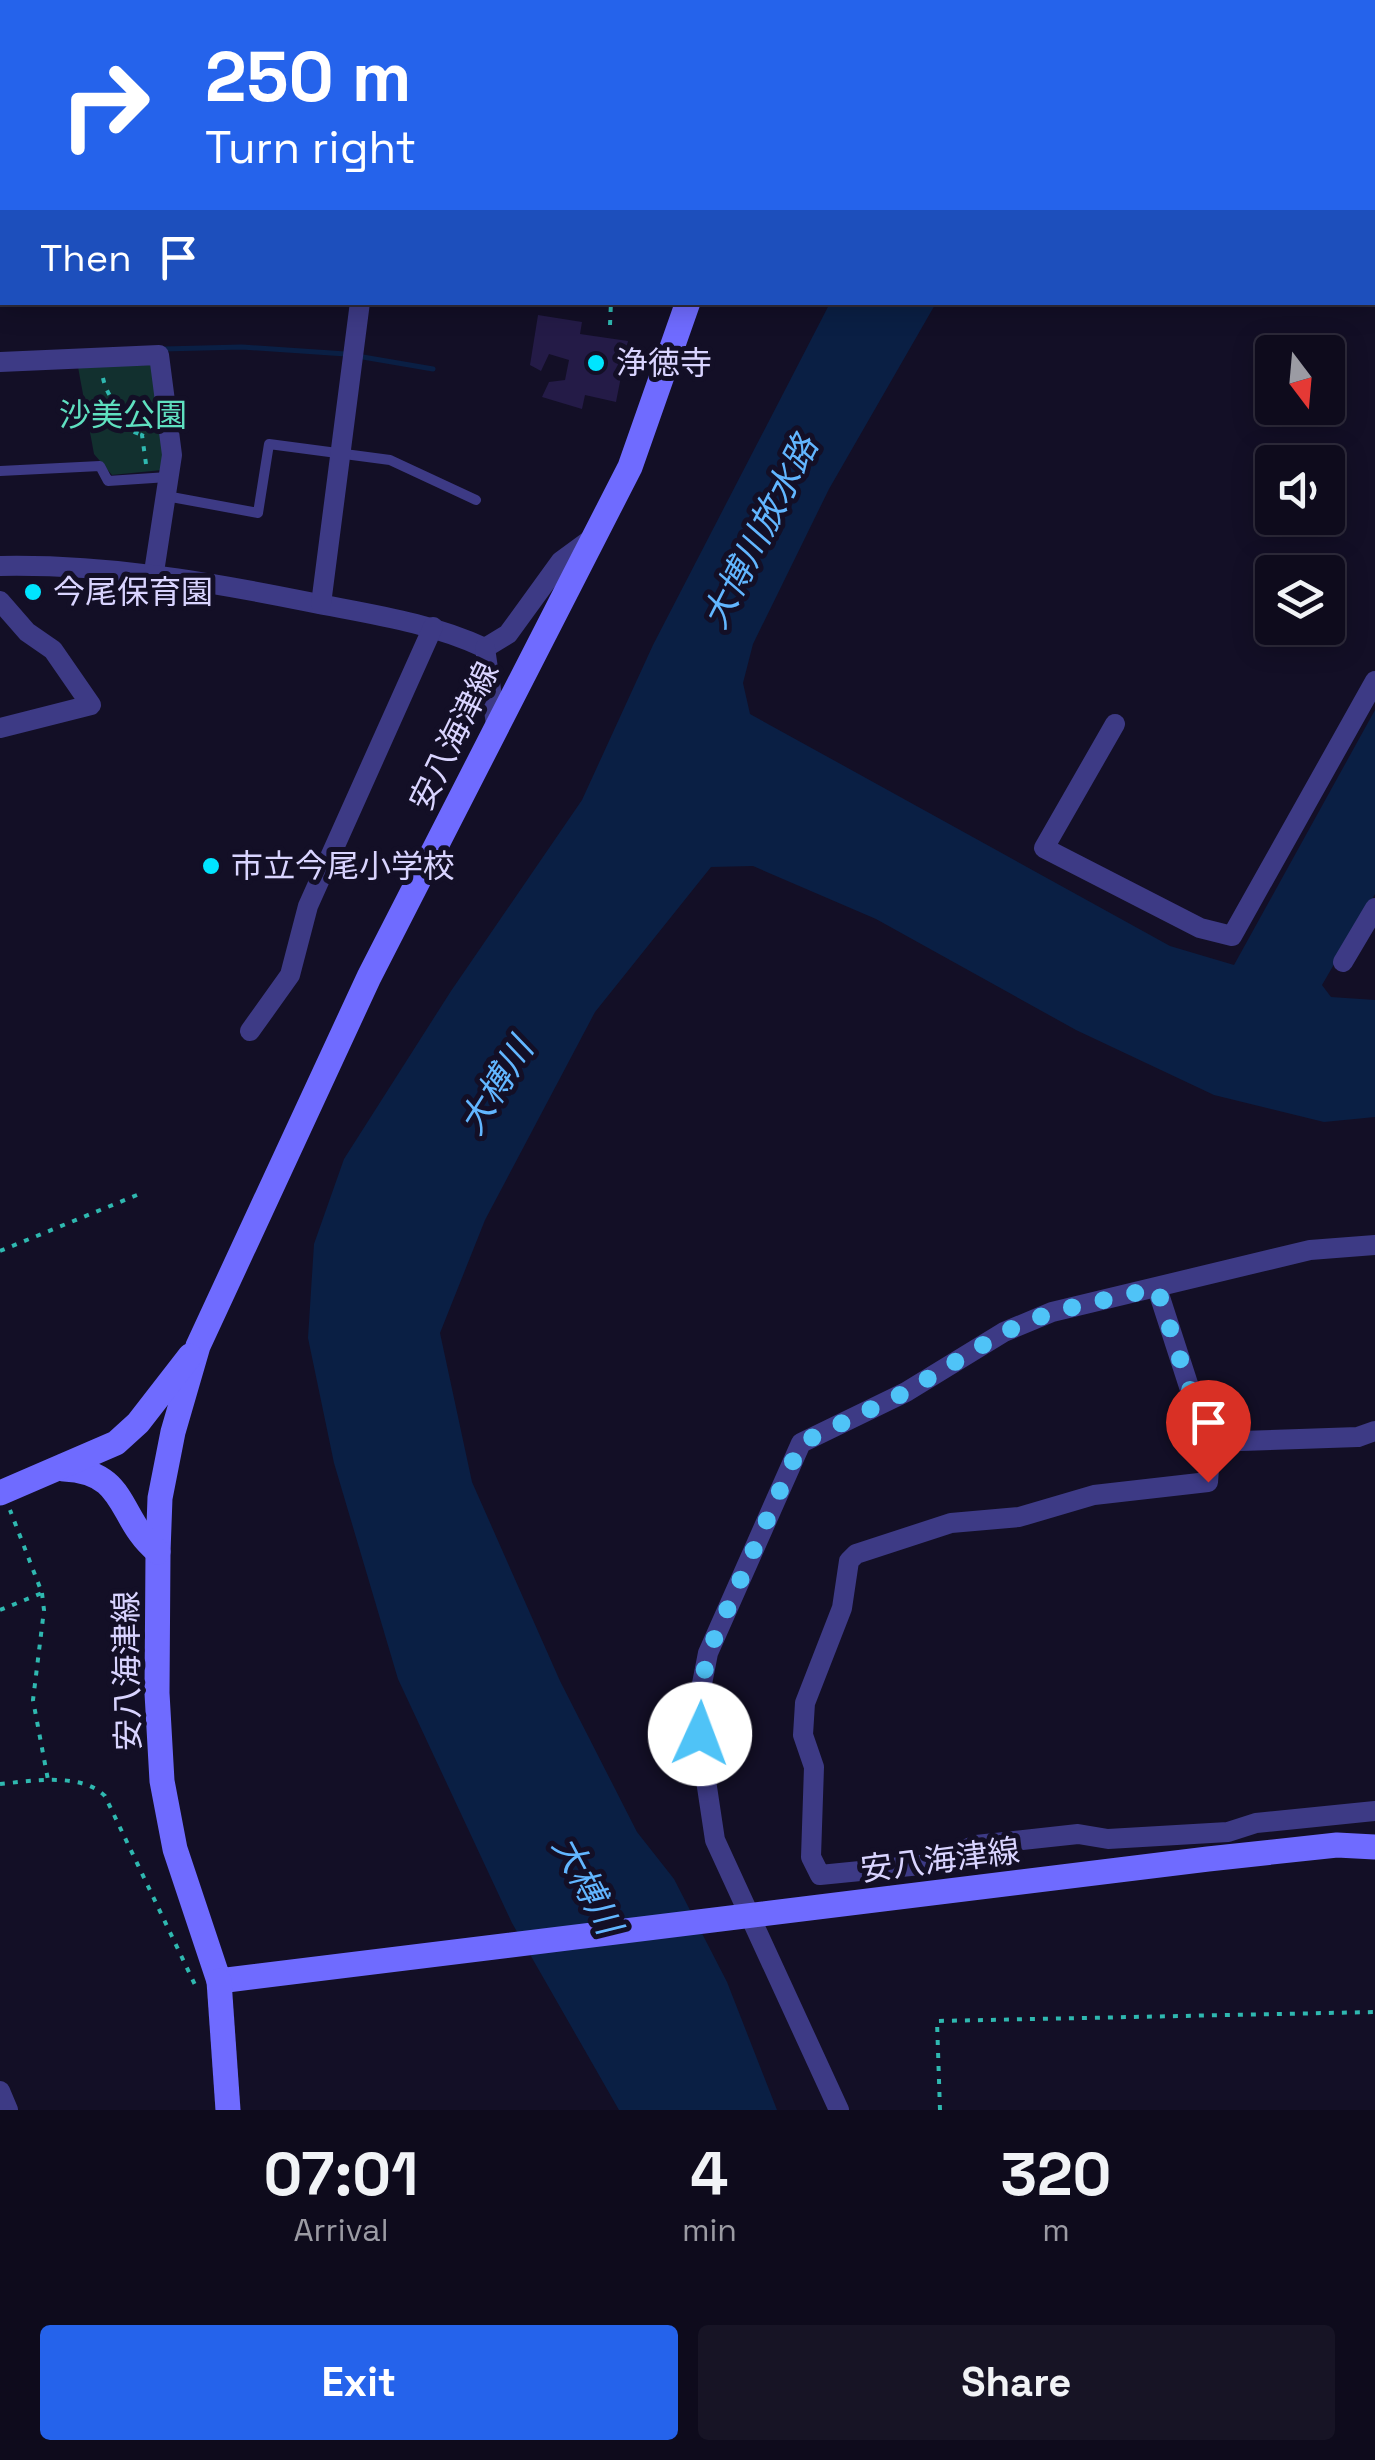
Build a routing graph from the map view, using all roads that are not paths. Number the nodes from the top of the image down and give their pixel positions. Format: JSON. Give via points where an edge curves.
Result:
{"nodes":[{"id":1,"x":360,"y":305,"type":"edge"},
{"id":2,"x":687,"y":305,"type":"edge"},
{"id":3,"x":0,"y":362,"type":"edge"},
{"id":4,"x":342,"y":452,"type":"junction"},
{"id":5,"x":0,"y":471,"type":"edge"},
{"id":6,"x":161,"y":484,"type":"junction"},
{"id":7,"x":476,"y":500,"type":"dead end"},
{"id":8,"x":593,"y":538,"type":"junction"},
{"id":9,"x":0,"y":566,"type":"edge"},
{"id":10,"x":154,"y":572,"type":"junction"},
{"id":11,"x":0,"y":601,"type":"edge"},
{"id":12,"x":320,"y":604,"type":"junction"},
{"id":13,"x":433,"y":627,"type":"junction"},
{"id":14,"x":485,"y":648,"type":"junction"},
{"id":15,"x":1375,"y":681,"type":"edge"},
{"id":16,"x":496,"y":724,"type":"junction"},
{"id":17,"x":1115,"y":724,"type":"dead end"},
{"id":18,"x":0,"y":728,"type":"edge"},
{"id":19,"x":1375,"y":908,"type":"edge"},
{"id":20,"x":1343,"y":962,"type":"dead end"},
{"id":21,"x":250,"y":1031,"type":"dead end"},
{"id":22,"x":1375,"y":1246,"type":"edge"},
{"id":23,"x":1157,"y":1288,"type":"junction"},
{"id":24,"x":198,"y":1346,"type":"junction"},
{"id":25,"x":1375,"y":1431,"type":"edge"},
{"id":26,"x":1211,"y":1442,"type":"junction"},
{"id":27,"x":59,"y":1468,"type":"junction"},
{"id":28,"x":2,"y":1492,"type":"edge"},
{"id":29,"x":158,"y":1552,"type":"junction"},
{"id":30,"x":1375,"y":1812,"type":"edge"},
{"id":31,"x":1375,"y":1847,"type":"edge"},
{"id":32,"x":748,"y":1916,"type":"junction"},
{"id":33,"x":219,"y":1981,"type":"junction"},
{"id":34,"x":0,"y":2092,"type":"edge"},
{"id":35,"x":8,"y":2110,"type":"edge"},
{"id":36,"x":228,"y":2110,"type":"edge"},
{"id":37,"x":840,"y":2110,"type":"edge"}],
"edges":[{"from":1,"to":4,"type":"street"},
{"from":2,"to":8,"type":"main road","name":"安八海津線","via":[[646,432]]},
{"from":3,"to":6,"type":"street","via":[[159,356],[172,455]]},
{"from":4,"to":6,"type":"lane","via":[[269,444],[258,513]]},
{"from":4,"to":7,"type":"lane","via":[[390,460]]},
{"from":4,"to":12,"type":"street"},
{"from":5,"to":6,"type":"lane","via":[[100,466],[108,481]]},
{"from":6,"to":10,"type":"street"},
{"from":8,"to":14,"type":"street","via":[[561,562],[508,634]]},
{"from":8,"to":16,"type":"main road","name":"安八海津線"},
{"from":9,"to":10,"type":"street"},
{"from":10,"to":12,"type":"street"},
{"from":11,"to":18,"type":"street","via":[[53,650],[92,705]]},
{"from":12,"to":13,"type":"street"},
{"from":13,"to":14,"type":"street"},
{"from":13,"to":21,"type":"street","via":[[308,906],[290,975]]},
{"from":14,"to":16,"type":"street"},
{"from":15,"to":17,"type":"street","via":[[1232,936],[1200,928],[1044,848]]},
{"from":16,"to":24,"type":"main road","name":"安八海津線","via":[[369,977]]},
{"from":19,"to":20,"type":"street"},
{"from":22,"to":23,"type":"street","via":[[1310,1250]]},
{"from":23,"to":26,"type":"street"},
{"from":23,"to":32,"type":"street","via":[[1052,1312],[1004,1332],[906,1392],[801,1443],[708,1653],[700,1694],[714,1840]]},
{"from":24,"to":27,"type":"main road","via":[[127,1433]]},
{"from":24,"to":29,"type":"main road","name":"安八海津線","via":[[160,1498]]},
{"from":25,"to":26,"type":"street"},
{"from":26,"to":30,"type":"street","via":[[1208,1482],[1094,1495],[1019,1517],[951,1523],[849,1561],[842,1608],[805,1703],[803,1734],[814,1767],[811,1857],[820,1875],[931,1864],[976,1844],[1078,1834],[1108,1839],[1228,1832],[1256,1822]]},
{"from":27,"to":28,"type":"main road"},
{"from":27,"to":29,"type":"main road","via":[[90,1470],[112,1484]]},
{"from":29,"to":33,"type":"main road","name":"安八海津線","via":[[162,1782],[175,1849]]},
{"from":31,"to":32,"type":"main road","name":"安八海津線","via":[[1208,1859]]},
{"from":32,"to":33,"type":"main road","name":"安八海津線"},
{"from":32,"to":37,"type":"street"},
{"from":33,"to":36,"type":"main road"},
{"from":34,"to":35,"type":"street"}]}
